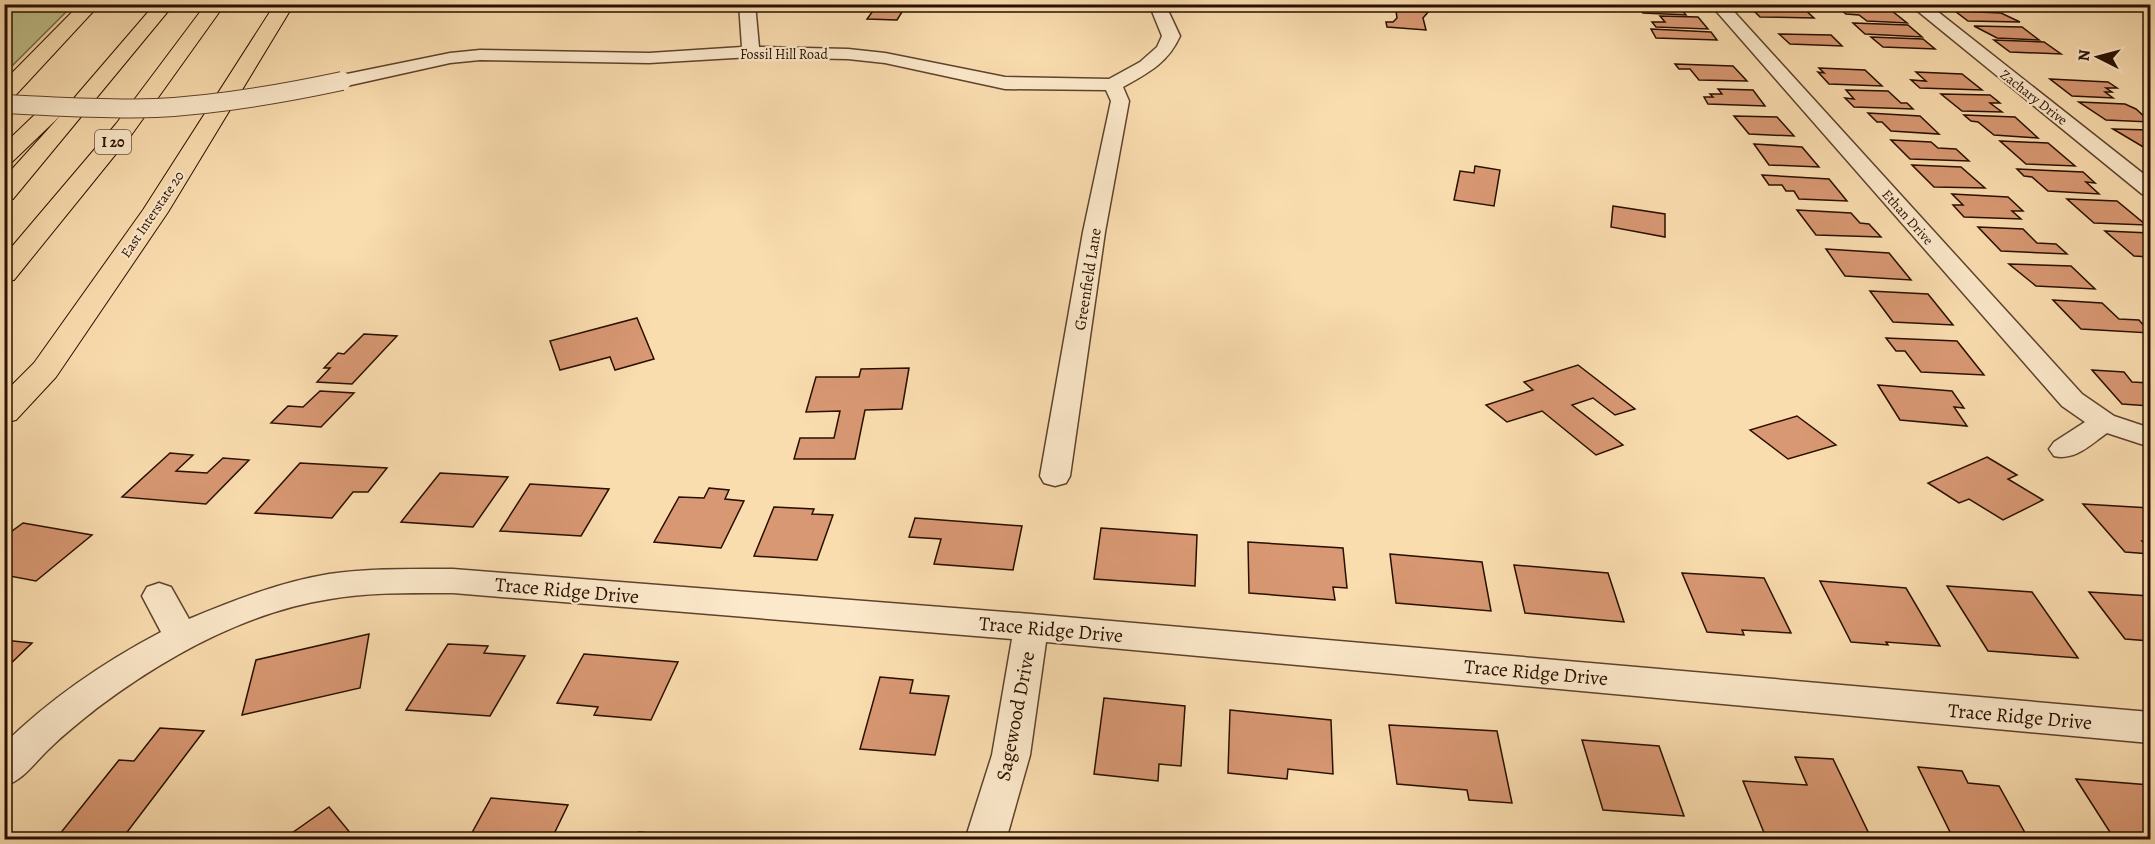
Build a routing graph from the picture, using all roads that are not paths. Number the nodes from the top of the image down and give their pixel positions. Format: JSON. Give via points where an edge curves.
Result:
{"nodes":[{"id":1,"x":91,"y":4,"type":"edge"},
{"id":2,"x":165,"y":4,"type":"edge"},
{"id":3,"x":216,"y":4,"type":"edge"},
{"id":4,"x":285,"y":4,"type":"edge"},
{"id":5,"x":747,"y":4,"type":"edge"},
{"id":6,"x":1157,"y":4,"type":"edge"},
{"id":7,"x":1718,"y":4,"type":"edge"},
{"id":8,"x":1917,"y":4,"type":"edge"},
{"id":9,"x":751,"y":52,"type":"junction"},
{"id":10,"x":114,"y":67,"type":"junction"},
{"id":11,"x":1113,"y":85,"type":"junction"},
{"id":12,"x":4,"y":94,"type":"edge"},
{"id":13,"x":225,"y":102,"type":"junction"},
{"id":14,"x":4,"y":104,"type":"edge"},
{"id":15,"x":4,"y":157,"type":"edge"},
{"id":16,"x":2151,"y":189,"type":"edge"},
{"id":17,"x":4,"y":194,"type":"edge"},
{"id":18,"x":4,"y":274,"type":"edge"},
{"id":19,"x":4,"y":413,"type":"edge"},
{"id":20,"x":2104,"y":422,"type":"junction"},
{"id":21,"x":2151,"y":438,"type":"edge"},
{"id":22,"x":2064,"y":449,"type":"dead end"},
{"id":23,"x":1055,"y":476,"type":"dead end"},
{"id":24,"x":159,"y":596,"type":"dead end"},
{"id":25,"x":1031,"y":627,"type":"junction"},
{"id":26,"x":182,"y":638,"type":"junction"},
{"id":27,"x":2151,"y":728,"type":"edge"},
{"id":28,"x":4,"y":770,"type":"edge"},
{"id":29,"x":985,"y":840,"type":"edge"}],
"edges":[{"from":1,"to":12,"type":"main road"},
{"from":2,"to":10,"type":"main road"},
{"from":3,"to":18,"type":"main road","number":"I 20","via":[[124,129]]},
{"from":4,"to":13,"type":"main road","name":"East Interstate 20"},
{"from":5,"to":9,"type":"street"},
{"from":6,"to":11,"type":"street","via":[[1171,36],[1165,50]]},
{"from":7,"to":20,"type":"street","name":"Ethan Drive","via":[[2072,400]]},
{"from":8,"to":16,"type":"street","name":"Zachary Drive"},
{"from":9,"to":11,"type":"street","name":"Fossil Hill Road","via":[[885,58],[1005,83]]},
{"from":9,"to":13,"type":"street","name":"Fossil Hill Road","bridge":true,"via":[[649,58],[480,55]]},
{"from":10,"to":15,"type":"main road","via":[[74,90]]},
{"from":10,"to":17,"type":"main road"},
{"from":11,"to":23,"type":"street","name":"Greenfield Lane","via":[[1120,101],[1094,232]]},
{"from":13,"to":14,"type":"street","name":"Fossil Hill Road","bridge":true,"via":[[126,108]]},
{"from":13,"to":19,"type":"main road","name":"East Interstate 20","via":[[155,212],[45,370]]},
{"from":20,"to":21,"type":"street","name":"Ethan Drive"},
{"from":20,"to":22,"type":"street"},
{"from":24,"to":26,"type":"street"},
{"from":25,"to":26,"type":"street","name":"Trace Ridge Drive","via":[[453,581],[412,581],[312,590],[253,607]]},
{"from":25,"to":27,"type":"street","name":"Trace Ridge Drive"},
{"from":25,"to":29,"type":"street","name":"Sagewood Drive","via":[[1011,755]]},
{"from":26,"to":28,"type":"street","name":"Trace Ridge Drive","via":[[112,679],[59,717]]}]}
